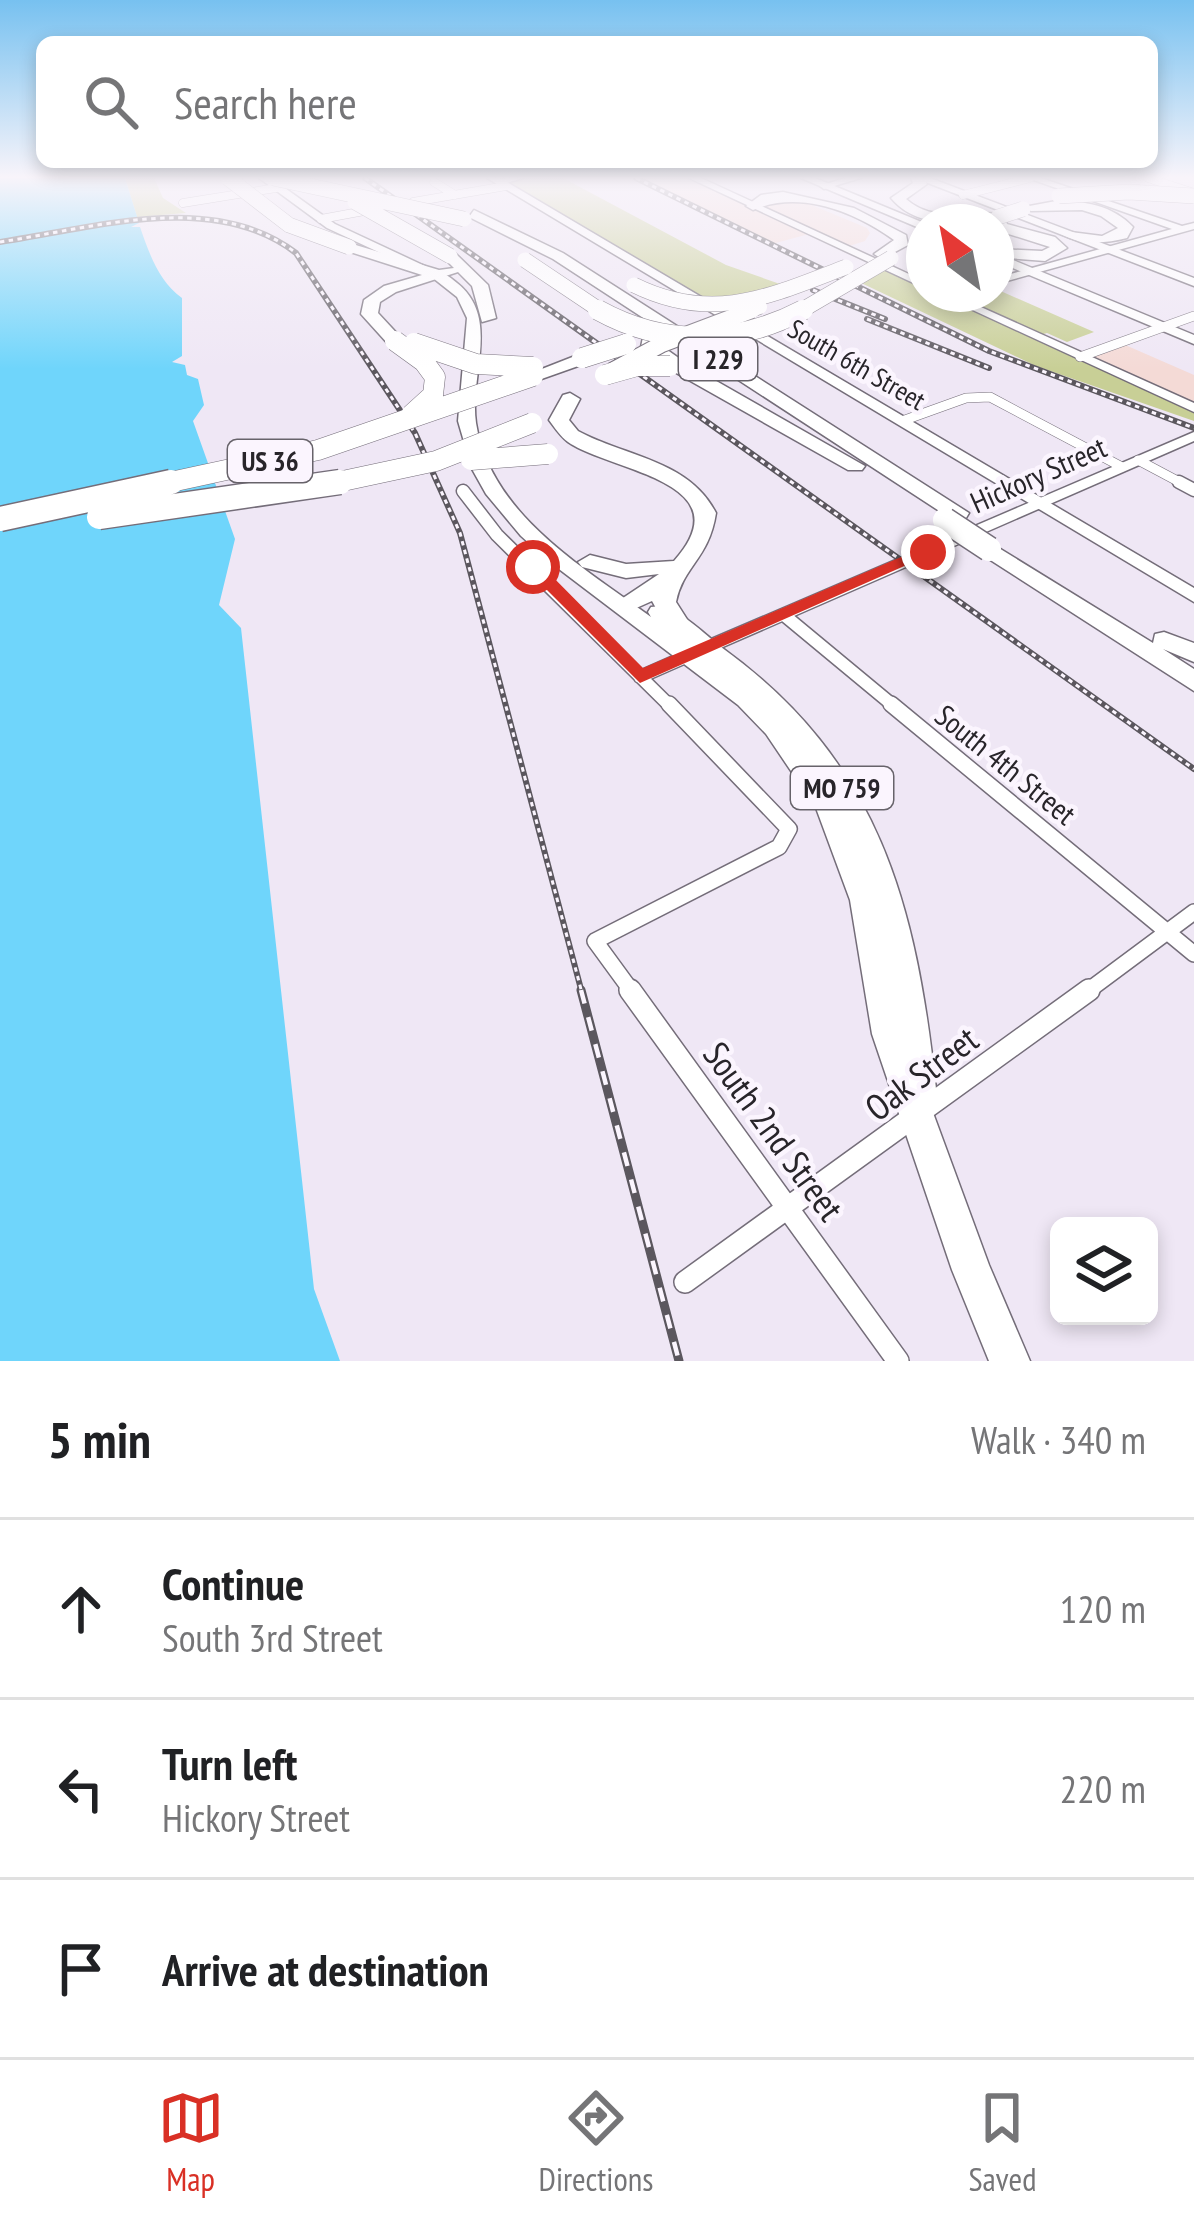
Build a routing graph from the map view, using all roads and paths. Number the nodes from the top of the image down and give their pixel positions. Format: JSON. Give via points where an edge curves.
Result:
{"nodes":[{"id":1,"x":334,"y":242,"type":"edge"},
{"id":2,"x":373,"y":242,"type":"edge"},
{"id":3,"x":407,"y":242,"type":"edge"},
{"id":4,"x":501,"y":242,"type":"edge"},
{"id":5,"x":516,"y":242,"type":"edge"},
{"id":6,"x":526,"y":242,"type":"edge"},
{"id":7,"x":543,"y":242,"type":"edge"},
{"id":8,"x":604,"y":242,"type":"edge"},
{"id":9,"x":830,"y":242,"type":"edge"},
{"id":10,"x":901,"y":242,"type":"edge"},
{"id":11,"x":1050,"y":242,"type":"edge"},
{"id":12,"x":1087,"y":242,"type":"edge"},
{"id":13,"x":1143,"y":242,"type":"edge"},
{"id":14,"x":906,"y":249,"type":"edge"},
{"id":15,"x":1108,"y":250,"type":"junction"},
{"id":16,"x":1014,"y":255,"type":"edge"},
{"id":17,"x":886,"y":256,"type":"junction"},
{"id":18,"x":397,"y":259,"type":"junction"},
{"id":19,"x":1014,"y":264,"type":"edge"},
{"id":20,"x":1030,"y":272,"type":"junction"},
{"id":21,"x":449,"y":274,"type":"junction"},
{"id":22,"x":1014,"y":276,"type":"edge"},
{"id":23,"x":906,"y":277,"type":"edge"},
{"id":24,"x":1194,"y":282,"type":"edge"},
{"id":25,"x":398,"y":288,"type":"junction"},
{"id":26,"x":754,"y":305,"type":"junction"},
{"id":27,"x":984,"y":312,"type":"edge"},
{"id":28,"x":1194,"y":316,"type":"edge"},
{"id":29,"x":488,"y":318,"type":"joint"},
{"id":30,"x":687,"y":324,"type":"junction"},
{"id":31,"x":707,"y":327,"type":"junction"},
{"id":32,"x":1163,"y":327,"type":"junction"},
{"id":33,"x":399,"y":339,"type":"junction"},
{"id":34,"x":1194,"y":340,"type":"edge"},
{"id":35,"x":651,"y":343,"type":"junction"},
{"id":36,"x":626,"y":344,"type":"dead end"},
{"id":37,"x":1080,"y":357,"type":"junction"},
{"id":38,"x":676,"y":366,"type":"junction"},
{"id":39,"x":533,"y":371,"type":"junction"},
{"id":40,"x":605,"y":376,"type":"junction"},
{"id":41,"x":570,"y":399,"type":"junction"},
{"id":42,"x":1194,"y":408,"type":"edge"},
{"id":43,"x":902,"y":421,"type":"junction"},
{"id":44,"x":374,"y":434,"type":"junction"},
{"id":45,"x":1194,"y":436,"type":"edge"},
{"id":46,"x":1138,"y":460,"type":"junction"},
{"id":47,"x":1122,"y":467,"type":"junction"},
{"id":48,"x":360,"y":477,"type":"junction"},
{"id":49,"x":896,"y":488,"type":"junction"},
{"id":50,"x":923,"y":490,"type":"junction"},
{"id":51,"x":1194,"y":490,"type":"edge"},
{"id":52,"x":463,"y":491,"type":"dead end"},
{"id":53,"x":1040,"y":503,"type":"junction"},
{"id":54,"x":951,"y":516,"type":"junction"},
{"id":55,"x":0,"y":519,"type":"edge"},
{"id":56,"x":0,"y":534,"type":"edge"},
{"id":57,"x":995,"y":545,"type":"junction"},
{"id":58,"x":590,"y":562,"type":"junction"},
{"id":59,"x":667,"y":572,"type":"junction"},
{"id":60,"x":1194,"y":596,"type":"edge"},
{"id":61,"x":632,"y":600,"type":"junction"},
{"id":62,"x":784,"y":615,"type":"junction"},
{"id":63,"x":676,"y":624,"type":"junction"},
{"id":64,"x":699,"y":650,"type":"junction"},
{"id":65,"x":1194,"y":656,"type":"edge"},
{"id":66,"x":640,"y":677,"type":"junction"},
{"id":67,"x":1194,"y":682,"type":"edge"},
{"id":68,"x":1194,"y":912,"type":"edge"},
{"id":69,"x":1168,"y":932,"type":"junction"},
{"id":70,"x":1194,"y":954,"type":"edge"},
{"id":71,"x":920,"y":1116,"type":"junction"},
{"id":72,"x":790,"y":1210,"type":"junction"},
{"id":73,"x":685,"y":1282,"type":"dead end"},
{"id":74,"x":898,"y":1361,"type":"edge"},
{"id":75,"x":1010,"y":1361,"type":"edge"}],
"edges":[{"from":1,"to":18,"type":"highway","bridge":true},
{"from":2,"to":21,"type":"main road"},
{"from":3,"to":21,"type":"highway","bridge":true},
{"from":4,"to":17,"type":"highway","bridge":true,"via":[[608,320],[706,337],[778,322]]},
{"from":5,"to":49,"type":"highway","number":"I 229"},
{"from":6,"to":50,"type":"highway","number":"I 229"},
{"from":7,"to":26,"type":"highway","bridge":true,"via":[[688,308]]},
{"from":8,"to":43,"type":"main road","name":"South 6th Street"},
{"from":9,"to":23,"type":"street"},
{"from":10,"to":17,"type":"highway"},
{"from":11,"to":16,"type":"highway","via":[[1060,248]]},
{"from":12,"to":15,"type":"main road"},
{"from":13,"to":15,"type":"street"},
{"from":14,"to":17,"type":"highway","number":"US 36"},
{"from":15,"to":20,"type":"street"},
{"from":15,"to":24,"type":"main road"},
{"from":17,"to":26,"type":"highway","number":"US 36","bridge":true},
{"from":18,"to":21,"type":"highway"},
{"from":18,"to":25,"type":"highway","via":[[409,276]]},
{"from":19,"to":20,"type":"main road"},
{"from":20,"to":22,"type":"street"},
{"from":20,"to":32,"type":"main road"},
{"from":21,"to":25,"type":"highway"},
{"from":21,"to":29,"type":"highway","via":[[480,285]]},
{"from":21,"to":61,"type":"main road","number":"MO 759","via":[[476,332],[467,421],[481,469],[528,532]]},
{"from":25,"to":33,"type":"highway","via":[[379,307]]},
{"from":26,"to":30,"type":"main road","number":"US 36","bridge":true},
{"from":26,"to":31,"type":"main road","number":"US 36","bridge":true},
{"from":27,"to":37,"type":"street"},
{"from":28,"to":32,"type":"street"},
{"from":29,"to":58,"type":"main road","number":"MO 759","via":[[483,407],[490,448],[527,510]]},
{"from":30,"to":31,"type":"highway","bridge":true},
{"from":30,"to":35,"type":"main road","number":"US 36","bridge":true},
{"from":31,"to":35,"type":"main road","number":"US 36","bridge":true},
{"from":31,"to":50,"type":"highway","bridge":true},
{"from":32,"to":34,"type":"main road"},
{"from":32,"to":37,"type":"street"},
{"from":33,"to":39,"type":"highway","bridge":true,"via":[[476,364]]},
{"from":33,"to":44,"type":"highway","bridge":true,"via":[[430,368],[435,385],[418,412]]},
{"from":35,"to":38,"type":"highway","bridge":true},
{"from":35,"to":40,"type":"main road","number":"US 36","bridge":true},
{"from":36,"to":39,"type":"highway","number":"US 36","bridge":true},
{"from":37,"to":42,"type":"street"},
{"from":38,"to":40,"type":"highway","bridge":true},
{"from":38,"to":49,"type":"highway"},
{"from":39,"to":44,"type":"highway","number":"US 36","bridge":true},
{"from":40,"to":41,"type":"highway","number":"US 36"},
{"from":41,"to":48,"type":"highway","number":"US 36","bridge":true,"via":[[466,451]]},
{"from":41,"to":59,"type":"highway","via":[[559,420],[569,438],[657,469],[699,503],[703,535]]},
{"from":43,"to":47,"type":"street","via":[[971,397],[1002,402]]},
{"from":43,"to":53,"type":"main road","name":"South 6th Street"},
{"from":44,"to":55,"type":"highway","number":"US 36","bridge":true},
{"from":45,"to":46,"type":"street","name":"Hickory Street"},
{"from":46,"to":47,"type":"street","name":"Hickory Street"},
{"from":46,"to":51,"type":"street"},
{"from":47,"to":53,"type":"street","name":"Hickory Street"},
{"from":48,"to":56,"type":"highway","number":"US 36","bridge":true},
{"from":48,"to":59,"type":"highway","bridge":true,"via":[[548,454],[627,466],[652,475],[689,511],[686,542]]},
{"from":49,"to":54,"type":"highway","number":"I 229"},
{"from":50,"to":54,"type":"highway","number":"I 229"},
{"from":52,"to":66,"type":"street"},
{"from":53,"to":60,"type":"main road","name":"South 6th Street"},
{"from":53,"to":62,"type":"street","name":"Hickory Street"},
{"from":54,"to":57,"type":"highway","number":"I 229","bridge":true},
{"from":57,"to":65,"type":"highway","number":"I 229"},
{"from":57,"to":67,"type":"highway","number":"I 229"},
{"from":58,"to":59,"type":"highway"},
{"from":58,"to":61,"type":"main road","number":"MO 759"},
{"from":59,"to":61,"type":"highway"},
{"from":59,"to":63,"type":"highway","via":[[664,602]]},
{"from":61,"to":63,"type":"main road","number":"MO 759"},
{"from":61,"to":64,"type":"main road","number":"MO 759"},
{"from":62,"to":64,"type":"street","name":"Hickory Street"},
{"from":62,"to":69,"type":"street","name":"South 4th Street"},
{"from":63,"to":64,"type":"main road","number":"MO 759"},
{"from":64,"to":66,"type":"street","name":"Hickory Street"},
{"from":64,"to":71,"type":"main road","number":"MO 759","via":[[805,736],[867,836],[900,928]]},
{"from":66,"to":72,"type":"street","name":"South 2nd Street","via":[[789,829],[779,847],[595,941]]},
{"from":68,"to":69,"type":"street","name":"Oak Street"},
{"from":69,"to":70,"type":"street","name":"South 4th Street"},
{"from":69,"to":71,"type":"street","name":"Oak Street"},
{"from":71,"to":72,"type":"street","name":"Oak Street"},
{"from":71,"to":75,"type":"main road","number":"MO 759"},
{"from":72,"to":73,"type":"street","name":"Oak Street"},
{"from":72,"to":74,"type":"street","name":"South 2nd Street"}]}
